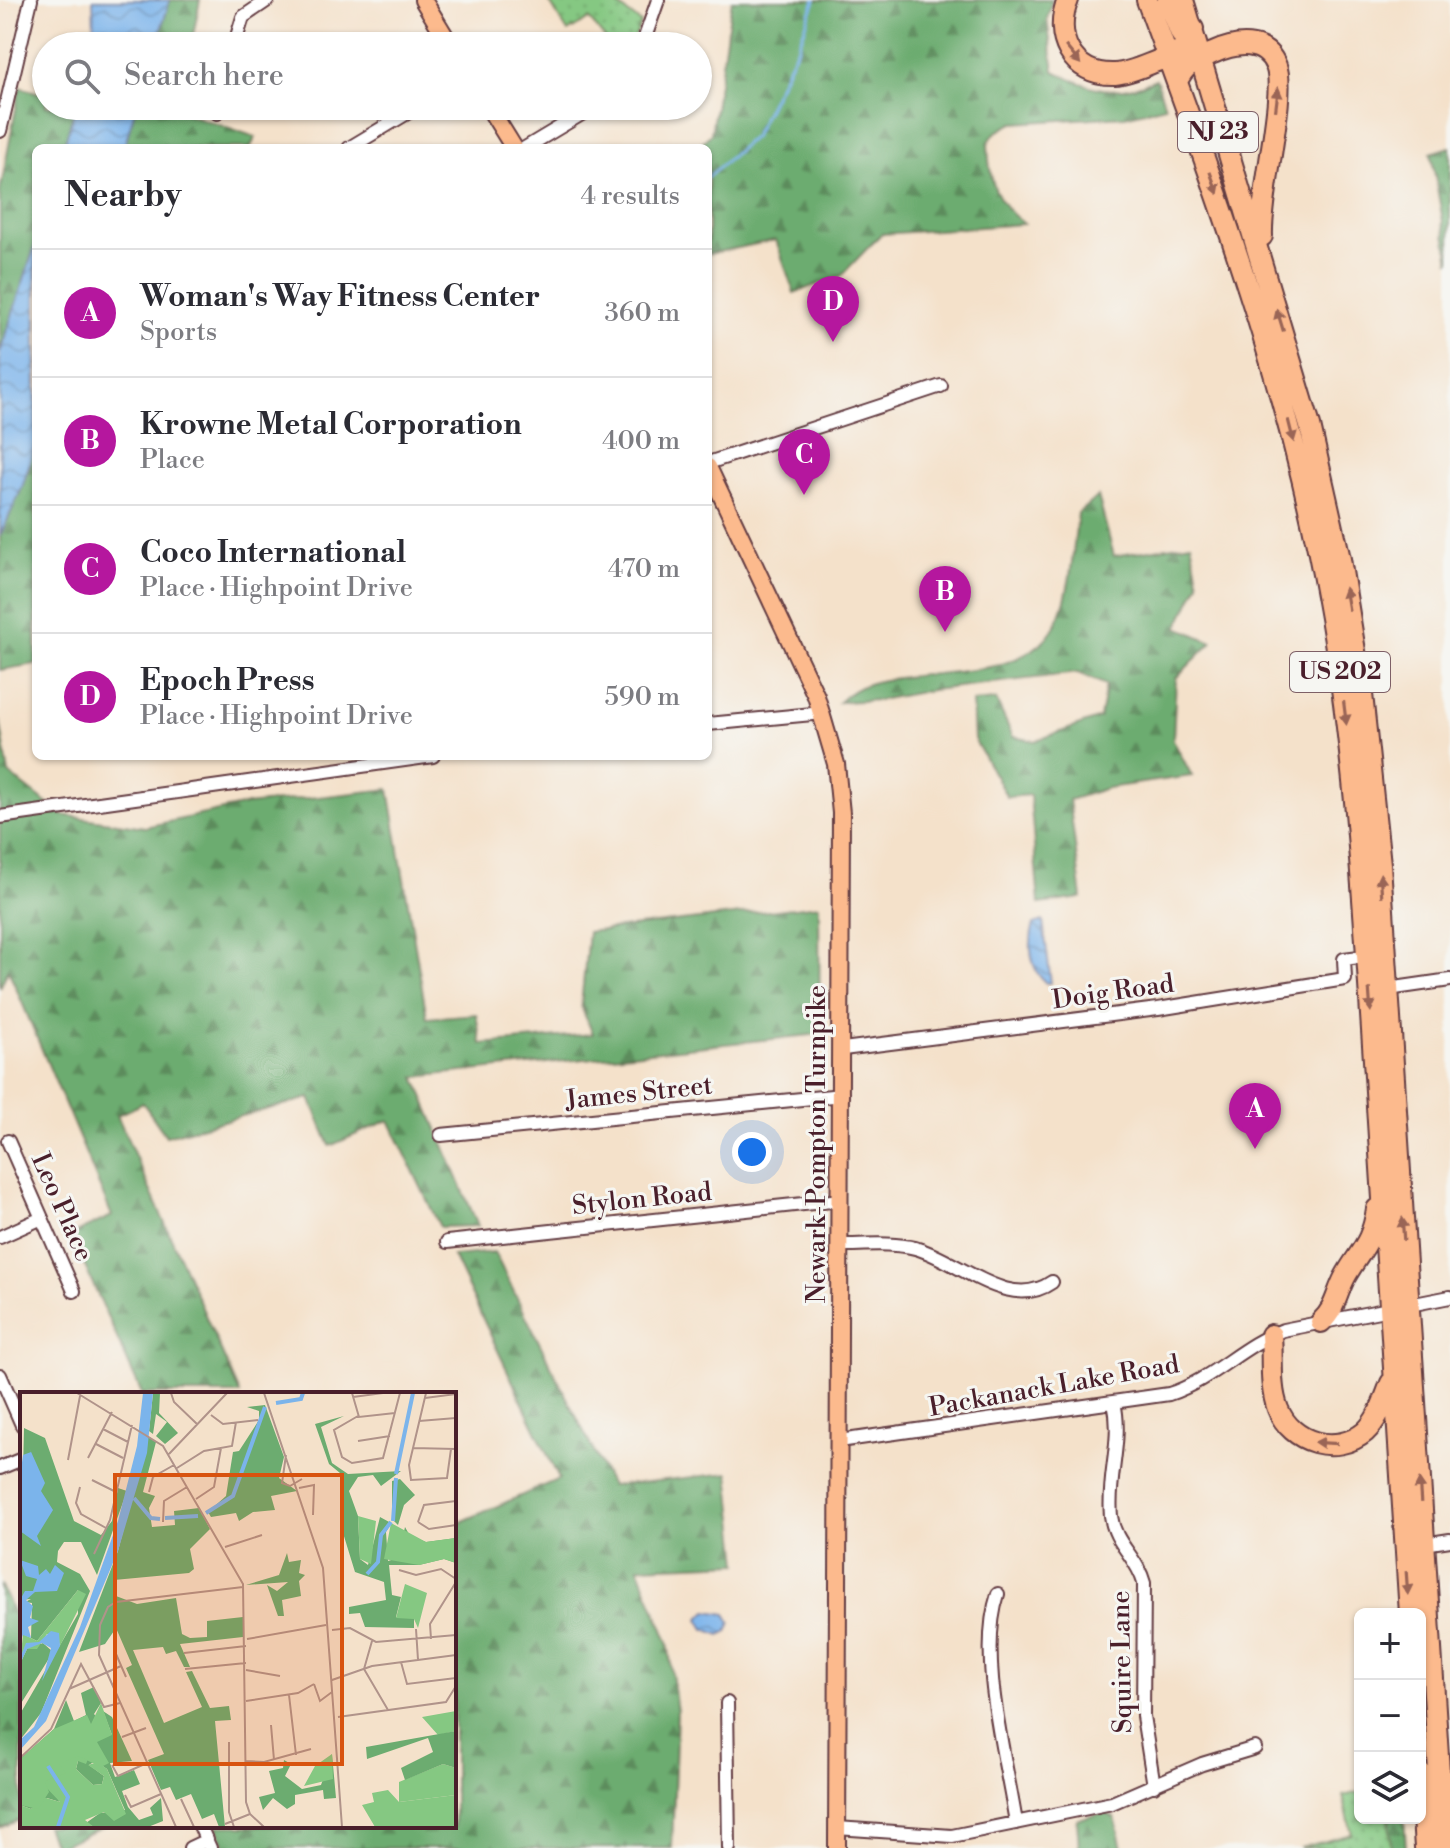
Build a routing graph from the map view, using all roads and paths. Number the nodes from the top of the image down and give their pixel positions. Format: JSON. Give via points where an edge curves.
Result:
{"nodes":[{"id":1,"x":31,"y":0,"type":"edge"},
{"id":2,"x":268,"y":0,"type":"edge"},
{"id":3,"x":423,"y":0,"type":"edge"},
{"id":4,"x":658,"y":0,"type":"edge"},
{"id":5,"x":1068,"y":0,"type":"edge"},
{"id":6,"x":1147,"y":0,"type":"edge"},
{"id":7,"x":1168,"y":0,"type":"edge"},
{"id":8,"x":1183,"y":0,"type":"edge"},
{"id":9,"x":238,"y":32,"type":"edge"},
{"id":10,"x":442,"y":32,"type":"edge"},
{"id":11,"x":647,"y":32,"type":"edge"},
{"id":12,"x":1188,"y":50,"type":"junction"},
{"id":13,"x":2,"y":109,"type":"edge"},
{"id":14,"x":396,"y":120,"type":"edge"},
{"id":15,"x":497,"y":120,"type":"edge"},
{"id":16,"x":572,"y":120,"type":"edge"},
{"id":17,"x":0,"y":131,"type":"edge"},
{"id":18,"x":356,"y":144,"type":"edge"},
{"id":19,"x":512,"y":144,"type":"edge"},
{"id":20,"x":532,"y":144,"type":"edge"},
{"id":21,"x":1245,"y":202,"type":"joint"},
{"id":22,"x":1263,"y":260,"type":"junction"},
{"id":23,"x":941,"y":386,"type":"dead end"},
{"id":24,"x":712,"y":464,"type":"edge"},
{"id":25,"x":712,"y":473,"type":"edge"},
{"id":26,"x":823,"y":713,"type":"junction"},
{"id":27,"x":712,"y":724,"type":"edge"},
{"id":28,"x":405,"y":760,"type":"edge"},
{"id":29,"x":0,"y":817,"type":"edge"},
{"id":30,"x":1367,"y":956,"type":"junction"},
{"id":31,"x":1450,"y":980,"type":"edge"},
{"id":32,"x":1388,"y":989,"type":"junction"},
{"id":33,"x":843,"y":1049,"type":"junction"},
{"id":34,"x":842,"y":1095,"type":"junction"},
{"id":35,"x":441,"y":1135,"type":"dead end"},
{"id":36,"x":8,"y":1141,"type":"dead end"},
{"id":37,"x":1382,"y":1182,"type":"junction"},
{"id":38,"x":841,"y":1200,"type":"junction"},
{"id":39,"x":42,"y":1218,"type":"junction"},
{"id":40,"x":0,"y":1237,"type":"edge"},
{"id":41,"x":447,"y":1242,"type":"dead end"},
{"id":42,"x":841,"y":1245,"type":"junction"},
{"id":43,"x":1052,"y":1282,"type":"dead end"},
{"id":44,"x":74,"y":1291,"type":"dead end"},
{"id":45,"x":1450,"y":1297,"type":"edge"},
{"id":46,"x":1399,"y":1308,"type":"junction"},
{"id":47,"x":1321,"y":1322,"type":"junction"},
{"id":48,"x":1271,"y":1335,"type":"junction"},
{"id":49,"x":0,"y":1375,"type":"edge"},
{"id":50,"x":1394,"y":1376,"type":"junction"},
{"id":51,"x":1114,"y":1402,"type":"junction"},
{"id":52,"x":20,"y":1420,"type":"edge"},
{"id":53,"x":839,"y":1441,"type":"junction"},
{"id":54,"x":20,"y":1460,"type":"edge"},
{"id":55,"x":0,"y":1468,"type":"edge"},
{"id":56,"x":1450,"y":1540,"type":"edge"},
{"id":57,"x":1424,"y":1544,"type":"junction"},
{"id":58,"x":998,"y":1594,"type":"dead end"},
{"id":59,"x":1410,"y":1608,"type":"edge"},
{"id":60,"x":727,"y":1703,"type":"dead end"},
{"id":61,"x":1255,"y":1748,"type":"dead end"},
{"id":62,"x":1154,"y":1786,"type":"junction"},
{"id":63,"x":1016,"y":1823,"type":"junction"},
{"id":64,"x":1423,"y":1824,"type":"edge"},
{"id":65,"x":837,"y":1828,"type":"junction"},
{"id":66,"x":208,"y":1844,"type":"edge"},
{"id":67,"x":190,"y":1848,"type":"edge"},
{"id":68,"x":729,"y":1848,"type":"edge"},
{"id":69,"x":837,"y":1848,"type":"edge"},
{"id":70,"x":1425,"y":1848,"type":"edge"},
{"id":71,"x":1444,"y":1848,"type":"edge"}],
"edges":[{"from":1,"to":13,"type":"street"},
{"from":2,"to":9,"type":"street","via":[[243,17]]},
{"from":3,"to":10,"type":"main road"},
{"from":4,"to":11,"type":"street"},
{"from":5,"to":12,"type":"highway","one_way":true,"via":[[1062,37],[1067,50],[1094,72],[1121,73]]},
{"from":6,"to":12,"type":"highway"},
{"from":7,"to":12,"type":"highway","number":"NJ 23"},
{"from":8,"to":12,"type":"highway"},
{"from":12,"to":21,"type":"highway","number":"NJ 23"},
{"from":22,"to":12,"type":"highway","one_way":true,"via":[[1261,213],[1277,67],[1265,51],[1250,45]]},
{"from":12,"to":30,"type":"highway","number":"US 202","one_way":true,"via":[[1177,82],[1264,331],[1311,513],[1347,730]]},
{"from":13,"to":17,"type":"street"},
{"from":14,"to":18,"type":"street"},
{"from":15,"to":19,"type":"main road"},
{"from":16,"to":20,"type":"street"},
{"from":21,"to":22,"type":"highway","number":"US 202"},
{"from":32,"to":22,"type":"highway","number":"US 202","one_way":true,"via":[[1376,816],[1352,625],[1318,458]]},
{"from":23,"to":24,"type":"street"},
{"from":25,"to":26,"type":"main road","name":"Newark-Pompton Turnpike"},
{"from":26,"to":27,"type":"street"},
{"from":26,"to":33,"type":"main road","name":"Newark-Pompton Turnpike","via":[[841,813]]},
{"from":28,"to":29,"type":"street"},
{"from":30,"to":33,"type":"street","name":"Doig Road","via":[[1344,959],[1345,979],[1338,981]]},
{"from":30,"to":37,"type":"highway","number":"US 202","one_way":true},
{"from":31,"to":32,"type":"street"},
{"from":46,"to":32,"type":"highway","number":"US 202","one_way":true},
{"from":33,"to":34,"type":"main road","name":"Newark-Pompton Turnpike"},
{"from":34,"to":35,"type":"street","name":"James Street"},
{"from":34,"to":38,"type":"main road","name":"Newark-Pompton Turnpike"},
{"from":36,"to":39,"type":"street","name":"Leo Place"},
{"from":37,"to":46,"type":"highway","number":"US 202"},
{"from":37,"to":47,"type":"highway","via":[[1365,1251]]},
{"from":38,"to":41,"type":"street","name":"Stylon Road"},
{"from":38,"to":42,"type":"main road","name":"Newark-Pompton Turnpike"},
{"from":39,"to":40,"type":"street"},
{"from":39,"to":44,"type":"street","name":"Leo Place"},
{"from":42,"to":43,"type":"street","via":[[915,1248],[1006,1289],[1030,1291]]},
{"from":42,"to":53,"type":"main road","name":"Newark-Pompton Turnpike"},
{"from":45,"to":46,"type":"street","name":"Packanack Lake Road"},
{"from":46,"to":47,"type":"street","name":"Packanack Lake Road"},
{"from":46,"to":50,"type":"highway","number":"US 202"},
{"from":57,"to":46,"type":"highway","number":"US 202","one_way":true},
{"from":47,"to":48,"type":"street","name":"Packanack Lake Road"},
{"from":50,"to":48,"type":"highway","one_way":true,"via":[[1380,1412],[1364,1432],[1334,1444],[1309,1441],[1289,1428],[1277,1407]]},
{"from":48,"to":51,"type":"street","name":"Packanack Lake Road","via":[[1195,1384],[1169,1394]]},
{"from":49,"to":52,"type":"street"},
{"from":50,"to":59,"type":"highway","number":"US 202","one_way":true},
{"from":51,"to":53,"type":"street","name":"Packanack Lake Road"},
{"from":51,"to":62,"type":"street","name":"Squire Lane","via":[[1117,1448],[1111,1517],[1118,1540],[1136,1562],[1144,1583],[1143,1716]]},
{"from":53,"to":65,"type":"main road","name":"Newark-Pompton Turnpike"},
{"from":54,"to":55,"type":"street"},
{"from":56,"to":57,"type":"street"},
{"from":57,"to":71,"type":"highway","number":"US 202"},
{"from":58,"to":63,"type":"street","via":[[989,1656]]},
{"from":60,"to":68,"type":"street"},
{"from":61,"to":62,"type":"street"},
{"from":62,"to":63,"type":"street","via":[[1112,1803]]},
{"from":63,"to":65,"type":"street","via":[[938,1837]]},
{"from":64,"to":70,"type":"highway"},
{"from":65,"to":69,"type":"main road","name":"Newark-Pompton Turnpike"},
{"from":66,"to":67,"type":"street"}]}
